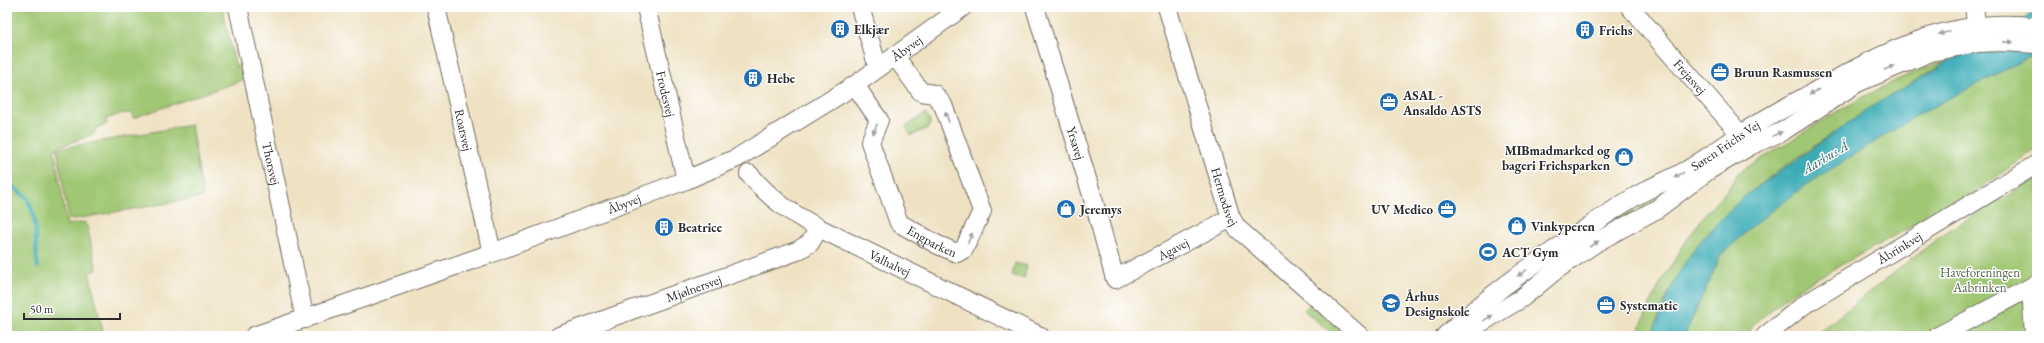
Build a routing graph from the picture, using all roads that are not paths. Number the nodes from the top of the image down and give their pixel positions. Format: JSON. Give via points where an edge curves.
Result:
{"nodes":[{"id":1,"x":238,"y":7,"type":"edge"},
{"id":2,"x":436,"y":7,"type":"edge"},
{"id":3,"x":646,"y":7,"type":"edge"},
{"id":4,"x":860,"y":7,"type":"edge"},
{"id":5,"x":962,"y":7,"type":"edge"},
{"id":6,"x":1035,"y":7,"type":"edge"},
{"id":7,"x":1167,"y":7,"type":"edge"},
{"id":8,"x":1630,"y":7,"type":"edge"},
{"id":9,"x":1974,"y":7,"type":"edge"},
{"id":10,"x":2037,"y":27,"type":"edge"},
{"id":11,"x":1977,"y":35,"type":"junction"},
{"id":12,"x":2037,"y":44,"type":"edge"},
{"id":13,"x":895,"y":56,"type":"junction"},
{"id":14,"x":878,"y":68,"type":"junction"},
{"id":15,"x":855,"y":84,"type":"junction"},
{"id":16,"x":1746,"y":140,"type":"junction"},
{"id":17,"x":2037,"y":164,"type":"edge"},
{"id":18,"x":749,"y":174,"type":"dead end"},
{"id":19,"x":686,"y":180,"type":"junction"},
{"id":20,"x":1231,"y":218,"type":"junction"},
{"id":21,"x":819,"y":228,"type":"junction"},
{"id":22,"x":492,"y":253,"type":"junction"},
{"id":23,"x":1115,"y":279,"type":"joint"},
{"id":24,"x":2034,"y":285,"type":"edge"},
{"id":25,"x":305,"y":319,"type":"junction"},
{"id":26,"x":254,"y":336,"type":"edge"},
{"id":27,"x":559,"y":336,"type":"edge"},
{"id":28,"x":1040,"y":336,"type":"edge"},
{"id":29,"x":1360,"y":336,"type":"edge"},
{"id":30,"x":1445,"y":336,"type":"edge"},
{"id":31,"x":1453,"y":336,"type":"edge"},
{"id":32,"x":1765,"y":336,"type":"edge"},
{"id":33,"x":1938,"y":336,"type":"edge"},
{"id":34,"x":2034,"y":336,"type":"edge"}],
"edges":[{"from":1,"to":25,"type":"street","name":"Thorsvej"},
{"from":2,"to":22,"type":"street","name":"Roarsvej"},
{"from":3,"to":19,"type":"street","name":"Frodesvej"},
{"from":4,"to":14,"type":"street"},
{"from":5,"to":13,"type":"street","name":"Åbyvej"},
{"from":6,"to":23,"type":"street","name":"Yrsavej"},
{"from":7,"to":20,"type":"street","name":"Hermodsvej"},
{"from":8,"to":16,"type":"street","name":"Frejasvej"},
{"from":9,"to":11,"type":"street"},
{"from":10,"to":11,"type":"street","name":"Søren Frichs Vej","via":[[2010,24]]},
{"from":11,"to":12,"type":"street","name":"Søren Frichs Vej","one_way":true,"via":[[2002,42]]},
{"from":11,"to":16,"type":"street","name":"Søren Frichs Vej","via":[[1933,35],[1889,51]]},
{"from":13,"to":14,"type":"street","name":"Åbyvej"},
{"from":15,"to":13,"type":"street","name":"Engparken","one_way":true,"via":[[879,120],[870,142],[899,223],[957,253],[964,250],[982,211],[972,182],[943,105],[934,94],[921,92]]},
{"from":14,"to":15,"type":"street","name":"Åbyvej"},
{"from":15,"to":19,"type":"street","name":"Åbyvej","via":[[737,158]]},
{"from":16,"to":30,"type":"street","name":"Søren Frichs Vej","one_way":true,"via":[[1646,190],[1510,280]]},
{"from":31,"to":16,"type":"street","name":"Søren Frichs Vej","one_way":true,"via":[[1479,324],[1522,298],[1556,270],[1597,242],[1657,209]]},
{"from":17,"to":32,"type":"street","name":"Åbrinkvej","via":[[1804,305]]},
{"from":18,"to":21,"type":"street","name":"Valhalvej","via":[[765,192],[788,211]]},
{"from":19,"to":22,"type":"street","name":"Åbyvej"},
{"from":20,"to":23,"type":"street","name":"Agavej"},
{"from":20,"to":29,"type":"street","name":"Hermodsvej","via":[[1237,228]]},
{"from":21,"to":27,"type":"street","name":"Mjølnersvej","via":[[810,243],[797,251]]},
{"from":21,"to":28,"type":"street","name":"Valhalvej"},
{"from":22,"to":25,"type":"street","name":"Åbyvej"},
{"from":24,"to":33,"type":"street"},
{"from":24,"to":34,"type":"street"},
{"from":25,"to":26,"type":"street","name":"Åbyvej"}]}
